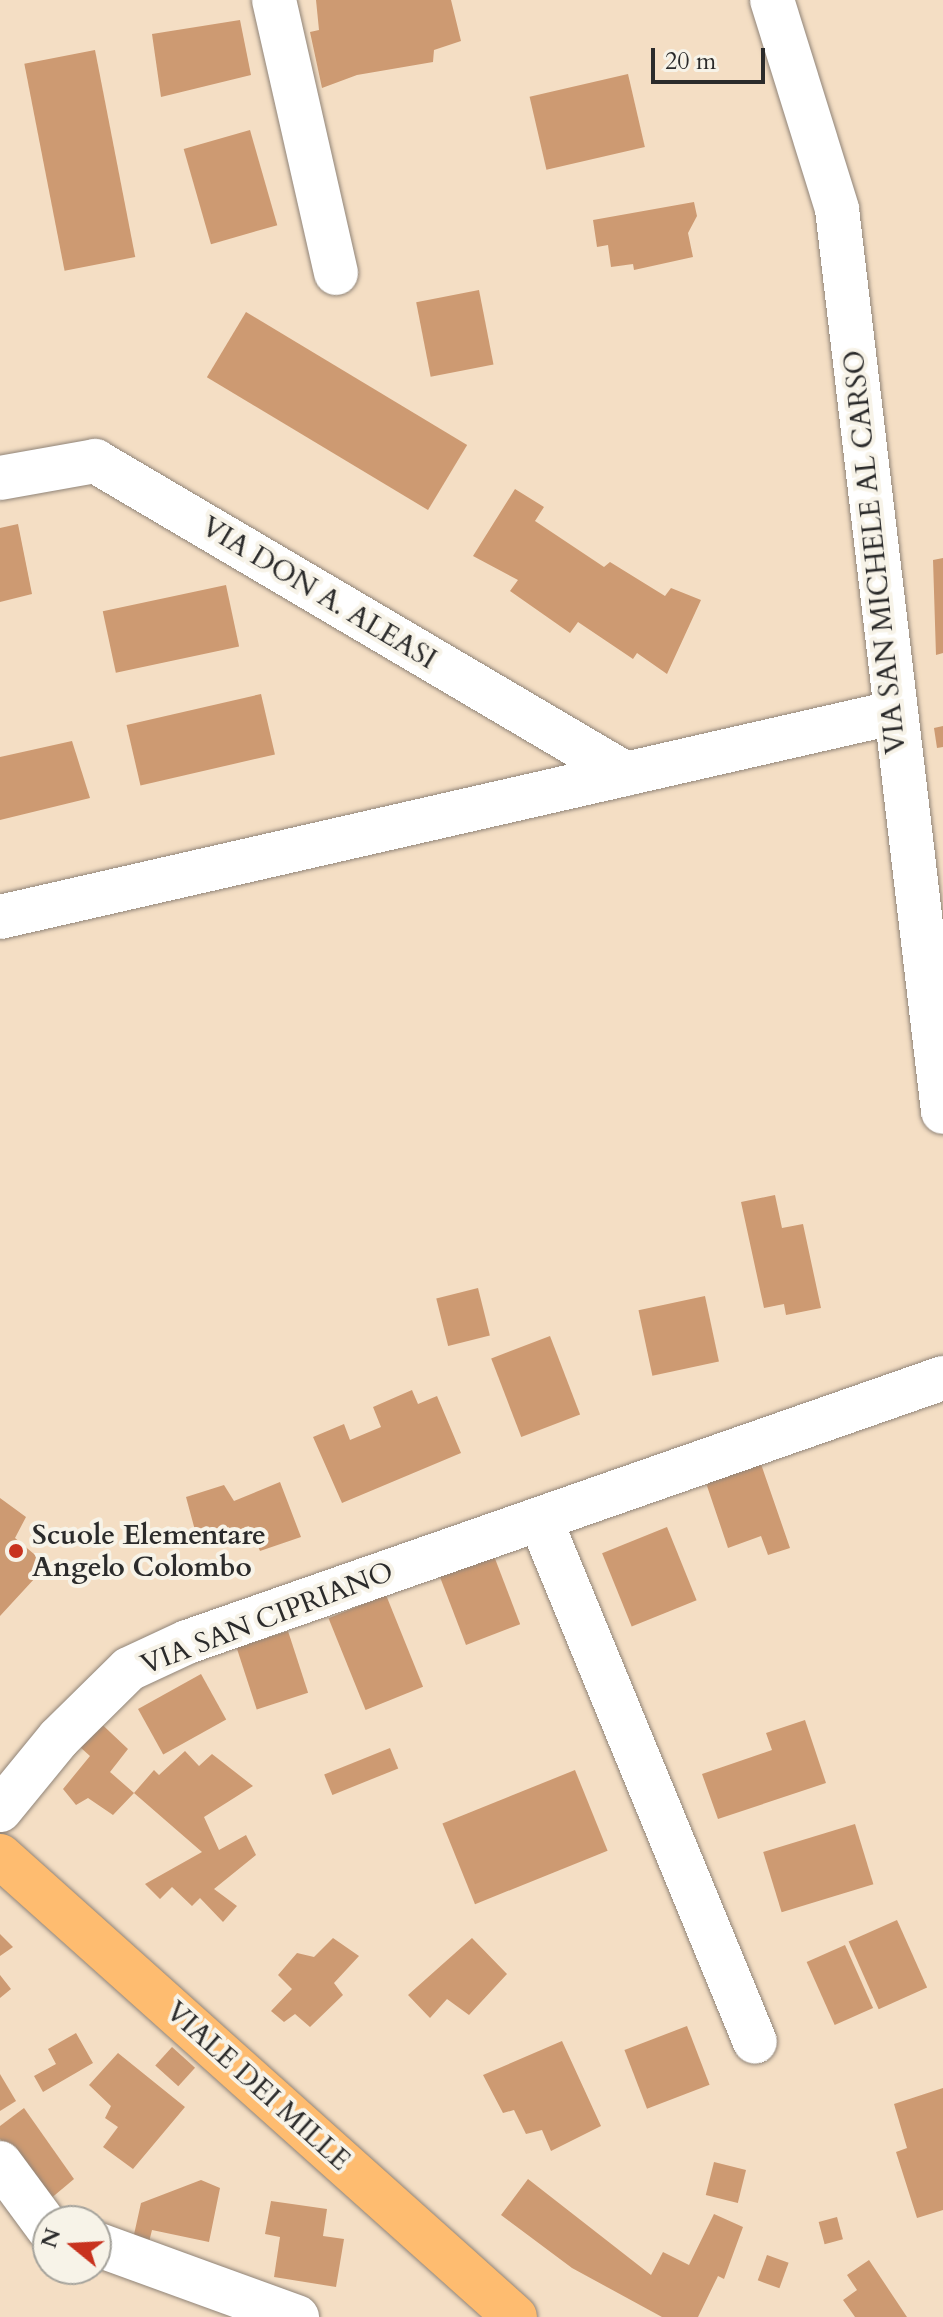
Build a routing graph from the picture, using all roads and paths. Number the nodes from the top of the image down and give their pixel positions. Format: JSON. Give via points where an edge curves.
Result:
{"nodes":[{"id":1,"x":274,"y":0,"type":"edge"},
{"id":2,"x":772,"y":0,"type":"edge"},
{"id":3,"x":336,"y":273,"type":"dead end"},
{"id":4,"x":0,"y":478,"type":"edge"},
{"id":5,"x":892,"y":713,"type":"junction"},
{"id":6,"x":626,"y":774,"type":"junction"},
{"id":7,"x":0,"y":917,"type":"edge"},
{"id":8,"x":943,"y":1112,"type":"edge"},
{"id":9,"x":943,"y":1378,"type":"edge"},
{"id":10,"x":540,"y":1519,"type":"junction"},
{"id":11,"x":0,"y":1810,"type":"edge"},
{"id":12,"x":0,"y":1856,"type":"edge"},
{"id":13,"x":755,"y":2042,"type":"dead end"},
{"id":14,"x":0,"y":2163,"type":"edge"},
{"id":15,"x":32,"y":2206,"type":"edge"},
{"id":16,"x":112,"y":2250,"type":"edge"},
{"id":17,"x":297,"y":2317,"type":"edge"},
{"id":18,"x":515,"y":2317,"type":"edge"}],
"edges":[{"from":1,"to":3,"type":"street"},
{"from":2,"to":5,"type":"street","name":"VIA SAN MICHELE AL CARSO","via":[[837,209]]},
{"from":4,"to":6,"type":"street","name":"VIA DON A. ALEASI","via":[[95,461]]},
{"from":5,"to":6,"type":"street"},
{"from":5,"to":8,"type":"street","name":"VIA SAN MICHELE AL CARSO"},
{"from":6,"to":7,"type":"street"},
{"from":9,"to":10,"type":"street","name":"VIA SAN CIPRIANO"},
{"from":10,"to":11,"type":"street","name":"VIA SAN CIPRIANO","via":[[187,1642],[129,1669],[59,1738]]},
{"from":10,"to":13,"type":"street"},
{"from":12,"to":18,"type":"main road","name":"VIALE DEI MILLE"},
{"from":14,"to":15,"type":"street"},
{"from":16,"to":17,"type":"street"}]}
